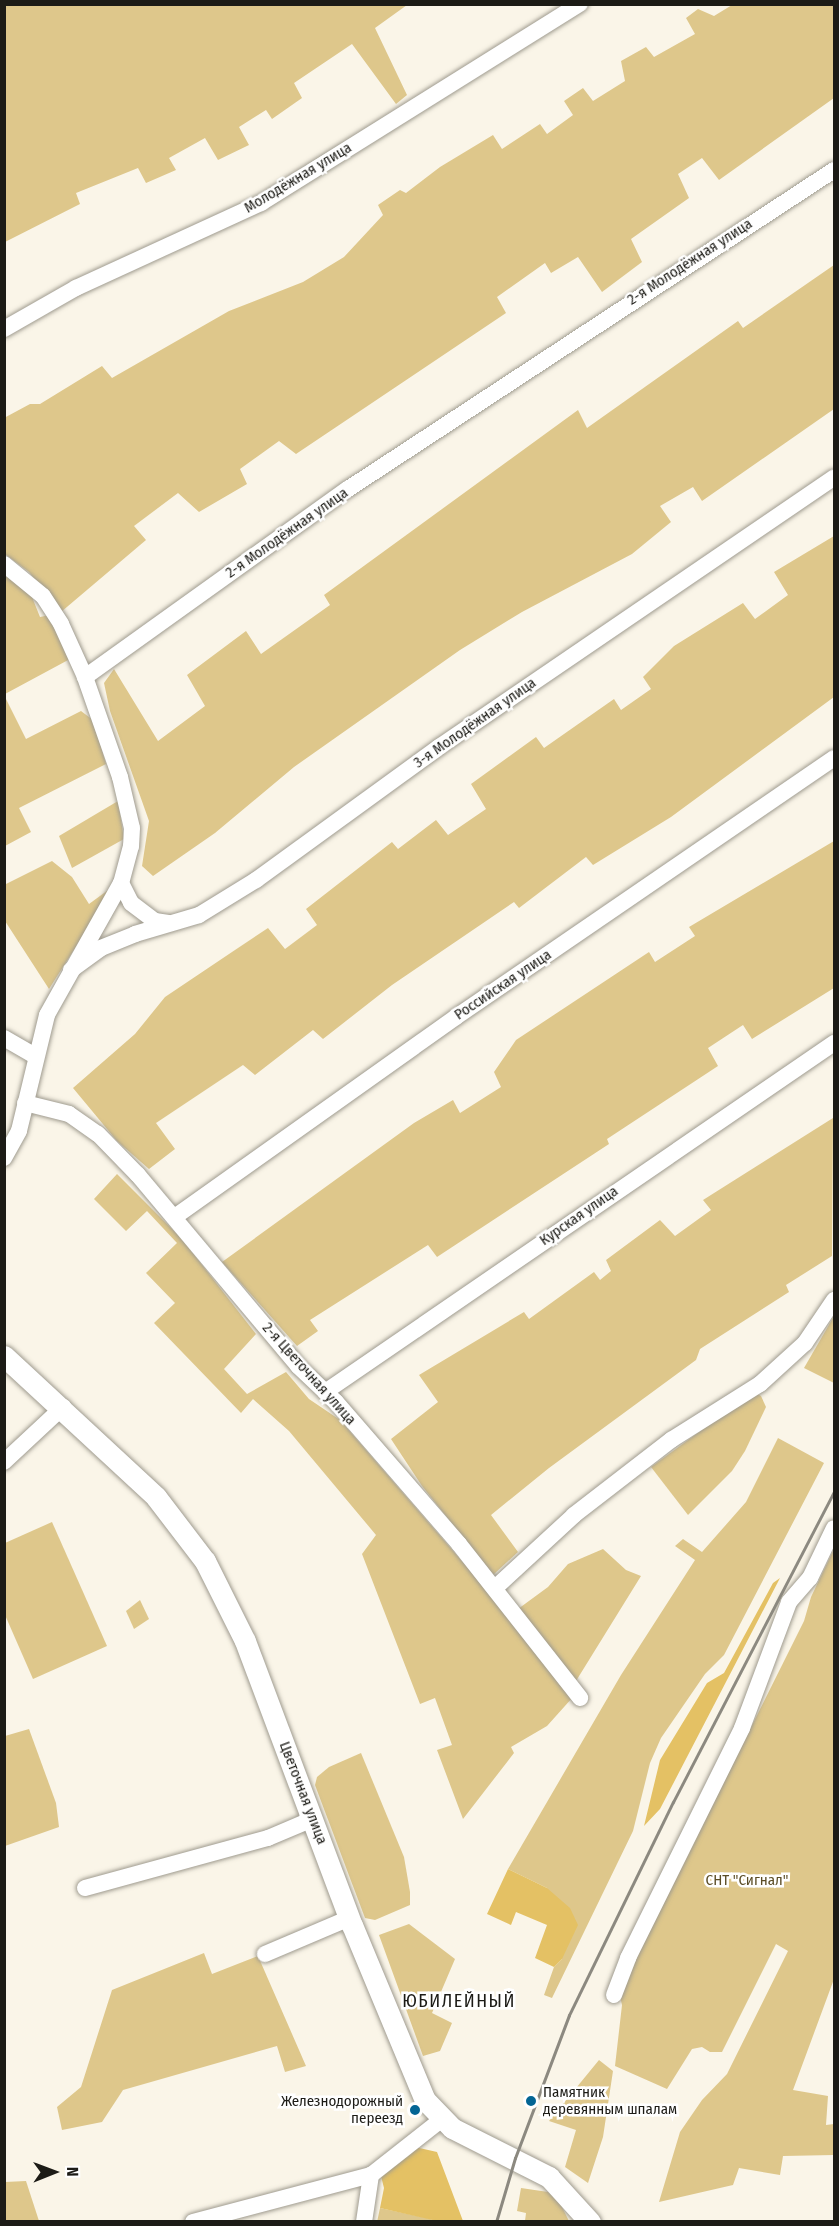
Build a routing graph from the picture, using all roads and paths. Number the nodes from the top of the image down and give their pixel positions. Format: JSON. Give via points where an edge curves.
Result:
{"nodes":[{"id":1,"x":580,"y":4,"type":"edge"},
{"id":2,"x":834,"y":170,"type":"edge"},
{"id":3,"x":4,"y":329,"type":"edge"},
{"id":4,"x":834,"y":478,"type":"edge"},
{"id":5,"x":4,"y":564,"type":"edge"},
{"id":6,"x":85,"y":677,"type":"junction"},
{"id":7,"x":834,"y":758,"type":"edge"},
{"id":8,"x":121,"y":883,"type":"junction"},
{"id":9,"x":177,"y":924,"type":"junction"},
{"id":10,"x":71,"y":970,"type":"junction"},
{"id":11,"x":4,"y":1038,"type":"edge"},
{"id":12,"x":834,"y":1043,"type":"edge"},
{"id":13,"x":34,"y":1056,"type":"junction"},
{"id":14,"x":25,"y":1103,"type":"junction"},
{"id":15,"x":4,"y":1158,"type":"edge"},
{"id":16,"x":176,"y":1216,"type":"junction"},
{"id":17,"x":834,"y":1299,"type":"edge"},
{"id":18,"x":4,"y":1356,"type":"edge"},
{"id":19,"x":325,"y":1392,"type":"junction"},
{"id":20,"x":63,"y":1407,"type":"junction"},
{"id":21,"x":4,"y":1462,"type":"edge"},
{"id":22,"x":834,"y":1528,"type":"edge"},
{"id":23,"x":495,"y":1588,"type":"junction"},
{"id":24,"x":580,"y":1698,"type":"dead end"},
{"id":25,"x":313,"y":1819,"type":"junction"},
{"id":26,"x":85,"y":1888,"type":"dead end"},
{"id":27,"x":350,"y":1918,"type":"junction"},
{"id":28,"x":265,"y":1954,"type":"dead end"},
{"id":29,"x":614,"y":1995,"type":"dead end"},
{"id":30,"x":441,"y":2120,"type":"junction"},
{"id":31,"x":371,"y":2175,"type":"junction"},
{"id":32,"x":193,"y":2222,"type":"edge"},
{"id":33,"x":364,"y":2222,"type":"edge"},
{"id":34,"x":590,"y":2222,"type":"edge"}],
"edges":[{"from":1,"to":3,"type":"street","name":"Молодёжная улица","via":[[261,203],[76,288]]},
{"from":2,"to":6,"type":"street","name":"2-я Молодёжная улица","via":[[348,489]]},
{"from":4,"to":9,"type":"street","name":"3-я Молодёжная улица","via":[[458,734],[256,880]]},
{"from":5,"to":6,"type":"street","via":[[43,596]]},
{"from":6,"to":8,"type":"street","via":[[129,811],[131,846]]},
{"from":7,"to":16,"type":"street","name":"Российская улица","via":[[456,1017]]},
{"from":8,"to":9,"type":"street","via":[[131,903],[155,921]]},
{"from":8,"to":10,"type":"street"},
{"from":9,"to":10,"type":"street","name":"3-я Молодёжная улица","via":[[135,934],[101,948]]},
{"from":10,"to":13,"type":"street","via":[[47,1015]]},
{"from":11,"to":13,"type":"street"},
{"from":12,"to":19,"type":"street","name":"Курская улица"},
{"from":13,"to":14,"type":"street"},
{"from":14,"to":15,"type":"street","via":[[19,1131]]},
{"from":14,"to":16,"type":"street","name":"2-я Цветочная улица","via":[[69,1114],[98,1134]]},
{"from":16,"to":19,"type":"street","name":"2-я Цветочная улица","via":[[298,1366]]},
{"from":17,"to":23,"type":"street","via":[[805,1343],[760,1384],[671,1440],[574,1515]]},
{"from":18,"to":20,"type":"main road","name":"Цветочная улица"},
{"from":19,"to":23,"type":"street","name":"2-я Цветочная улица"},
{"from":20,"to":21,"type":"street"},
{"from":20,"to":25,"type":"main road","name":"Цветочная улица","via":[[156,1497],[205,1561],[245,1641]]},
{"from":22,"to":29,"type":"street","via":[[810,1578],[789,1602],[742,1728],[628,1958]]},
{"from":23,"to":24,"type":"street","name":"2-я Цветочная улица"},
{"from":25,"to":26,"type":"street","via":[[268,1838]]},
{"from":25,"to":27,"type":"main road","name":"Цветочная улица"},
{"from":27,"to":28,"type":"street"},
{"from":27,"to":30,"type":"main road","name":"Цветочная улица","via":[[414,2077]]},
{"from":30,"to":31,"type":"street"},
{"from":30,"to":34,"type":"main road","via":[[549,2177]]},
{"from":31,"to":32,"type":"street"},
{"from":31,"to":33,"type":"street"}]}
